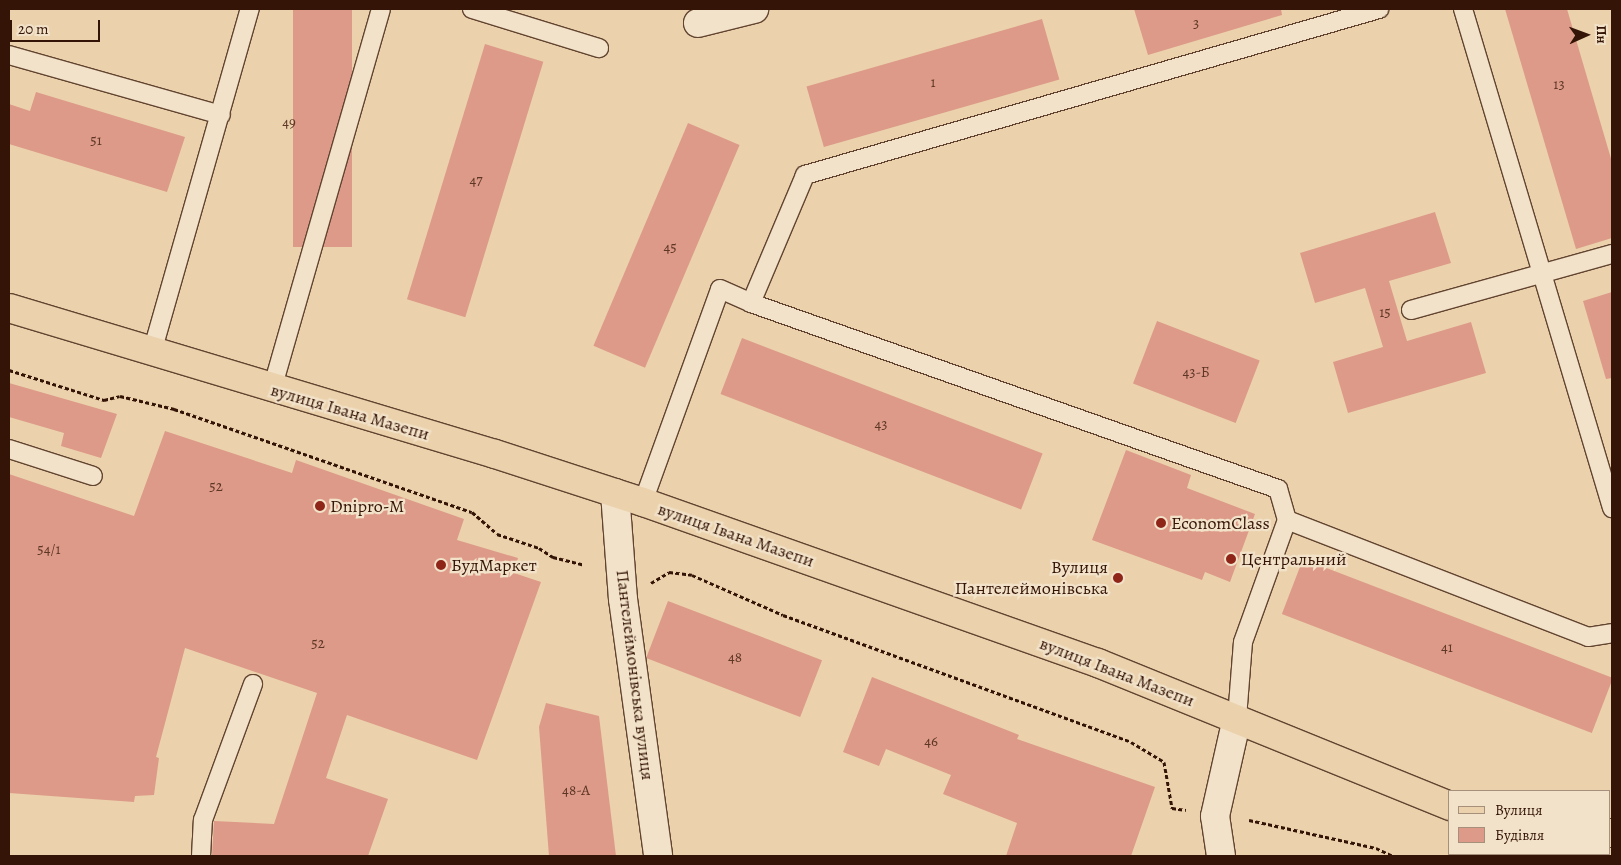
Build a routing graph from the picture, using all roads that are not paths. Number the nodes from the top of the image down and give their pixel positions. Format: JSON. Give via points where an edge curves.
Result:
{"nodes":[{"id":1,"x":250,"y":9,"type":"edge"},
{"id":2,"x":381,"y":9,"type":"edge"},
{"id":3,"x":472,"y":9,"type":"edge"},
{"id":4,"x":754,"y":9,"type":"edge"},
{"id":5,"x":1379,"y":9,"type":"edge"},
{"id":6,"x":1463,"y":9,"type":"edge"},
{"id":7,"x":698,"y":23,"type":"dead end"},
{"id":8,"x":599,"y":48,"type":"dead end"},
{"id":9,"x":9,"y":55,"type":"edge"},
{"id":10,"x":221,"y":115,"type":"junction"},
{"id":11,"x":1612,"y":254,"type":"edge"},
{"id":12,"x":1542,"y":274,"type":"junction"},
{"id":13,"x":752,"y":303,"type":"junction"},
{"id":14,"x":9,"y":308,"type":"edge"},
{"id":15,"x":1411,"y":310,"type":"dead end"},
{"id":16,"x":152,"y":352,"type":"junction"},
{"id":17,"x":272,"y":389,"type":"junction"},
{"id":18,"x":9,"y":448,"type":"edge"},
{"id":19,"x":93,"y":476,"type":"dead end"},
{"id":20,"x":615,"y":493,"type":"junction"},
{"id":21,"x":642,"y":502,"type":"junction"},
{"id":22,"x":1612,"y":508,"type":"edge"},
{"id":23,"x":1287,"y":520,"type":"junction"},
{"id":24,"x":1612,"y":633,"type":"edge"},
{"id":25,"x":253,"y":684,"type":"dead end"},
{"id":26,"x":1237,"y":718,"type":"junction"},
{"id":27,"x":1448,"y":806,"type":"edge"},
{"id":28,"x":201,"y":856,"type":"edge"},
{"id":29,"x":658,"y":856,"type":"edge"},
{"id":30,"x":1221,"y":856,"type":"edge"}],
"edges":[{"from":1,"to":10,"type":"lane"},
{"from":2,"to":17,"type":"lane"},
{"from":3,"to":8,"type":"lane"},
{"from":4,"to":7,"type":"street"},
{"from":5,"to":13,"type":"lane","via":[[805,175]]},
{"from":6,"to":12,"type":"lane"},
{"from":9,"to":10,"type":"lane"},
{"from":10,"to":16,"type":"lane"},
{"from":11,"to":12,"type":"lane"},
{"from":12,"to":15,"type":"lane"},
{"from":12,"to":22,"type":"lane"},
{"from":13,"to":21,"type":"lane","via":[[720,289]]},
{"from":13,"to":23,"type":"lane","via":[[1278,490]]},
{"from":14,"to":16,"type":"main road","name":"вулиця Івана Мазепи"},
{"from":16,"to":17,"type":"main road","name":"вулиця Івана Мазепи"},
{"from":17,"to":20,"type":"main road","name":"вулиця Івана Мазепи"},
{"from":18,"to":19,"type":"lane"},
{"from":20,"to":21,"type":"main road","name":"вулиця Івана Мазепи"},
{"from":20,"to":29,"type":"street","name":"Пантелеймонівська вулиця","via":[[623,599]]},
{"from":21,"to":26,"type":"main road","name":"вулиця Івана Мазепи","via":[[1098,663]]},
{"from":23,"to":24,"type":"lane","via":[[1588,637]]},
{"from":23,"to":26,"type":"lane","via":[[1243,642]]},
{"from":25,"to":28,"type":"lane","via":[[203,820]]},
{"from":26,"to":27,"type":"main road","name":"вулиця Івана Мазепи"},
{"from":26,"to":30,"type":"street","via":[[1215,816]]}]}
